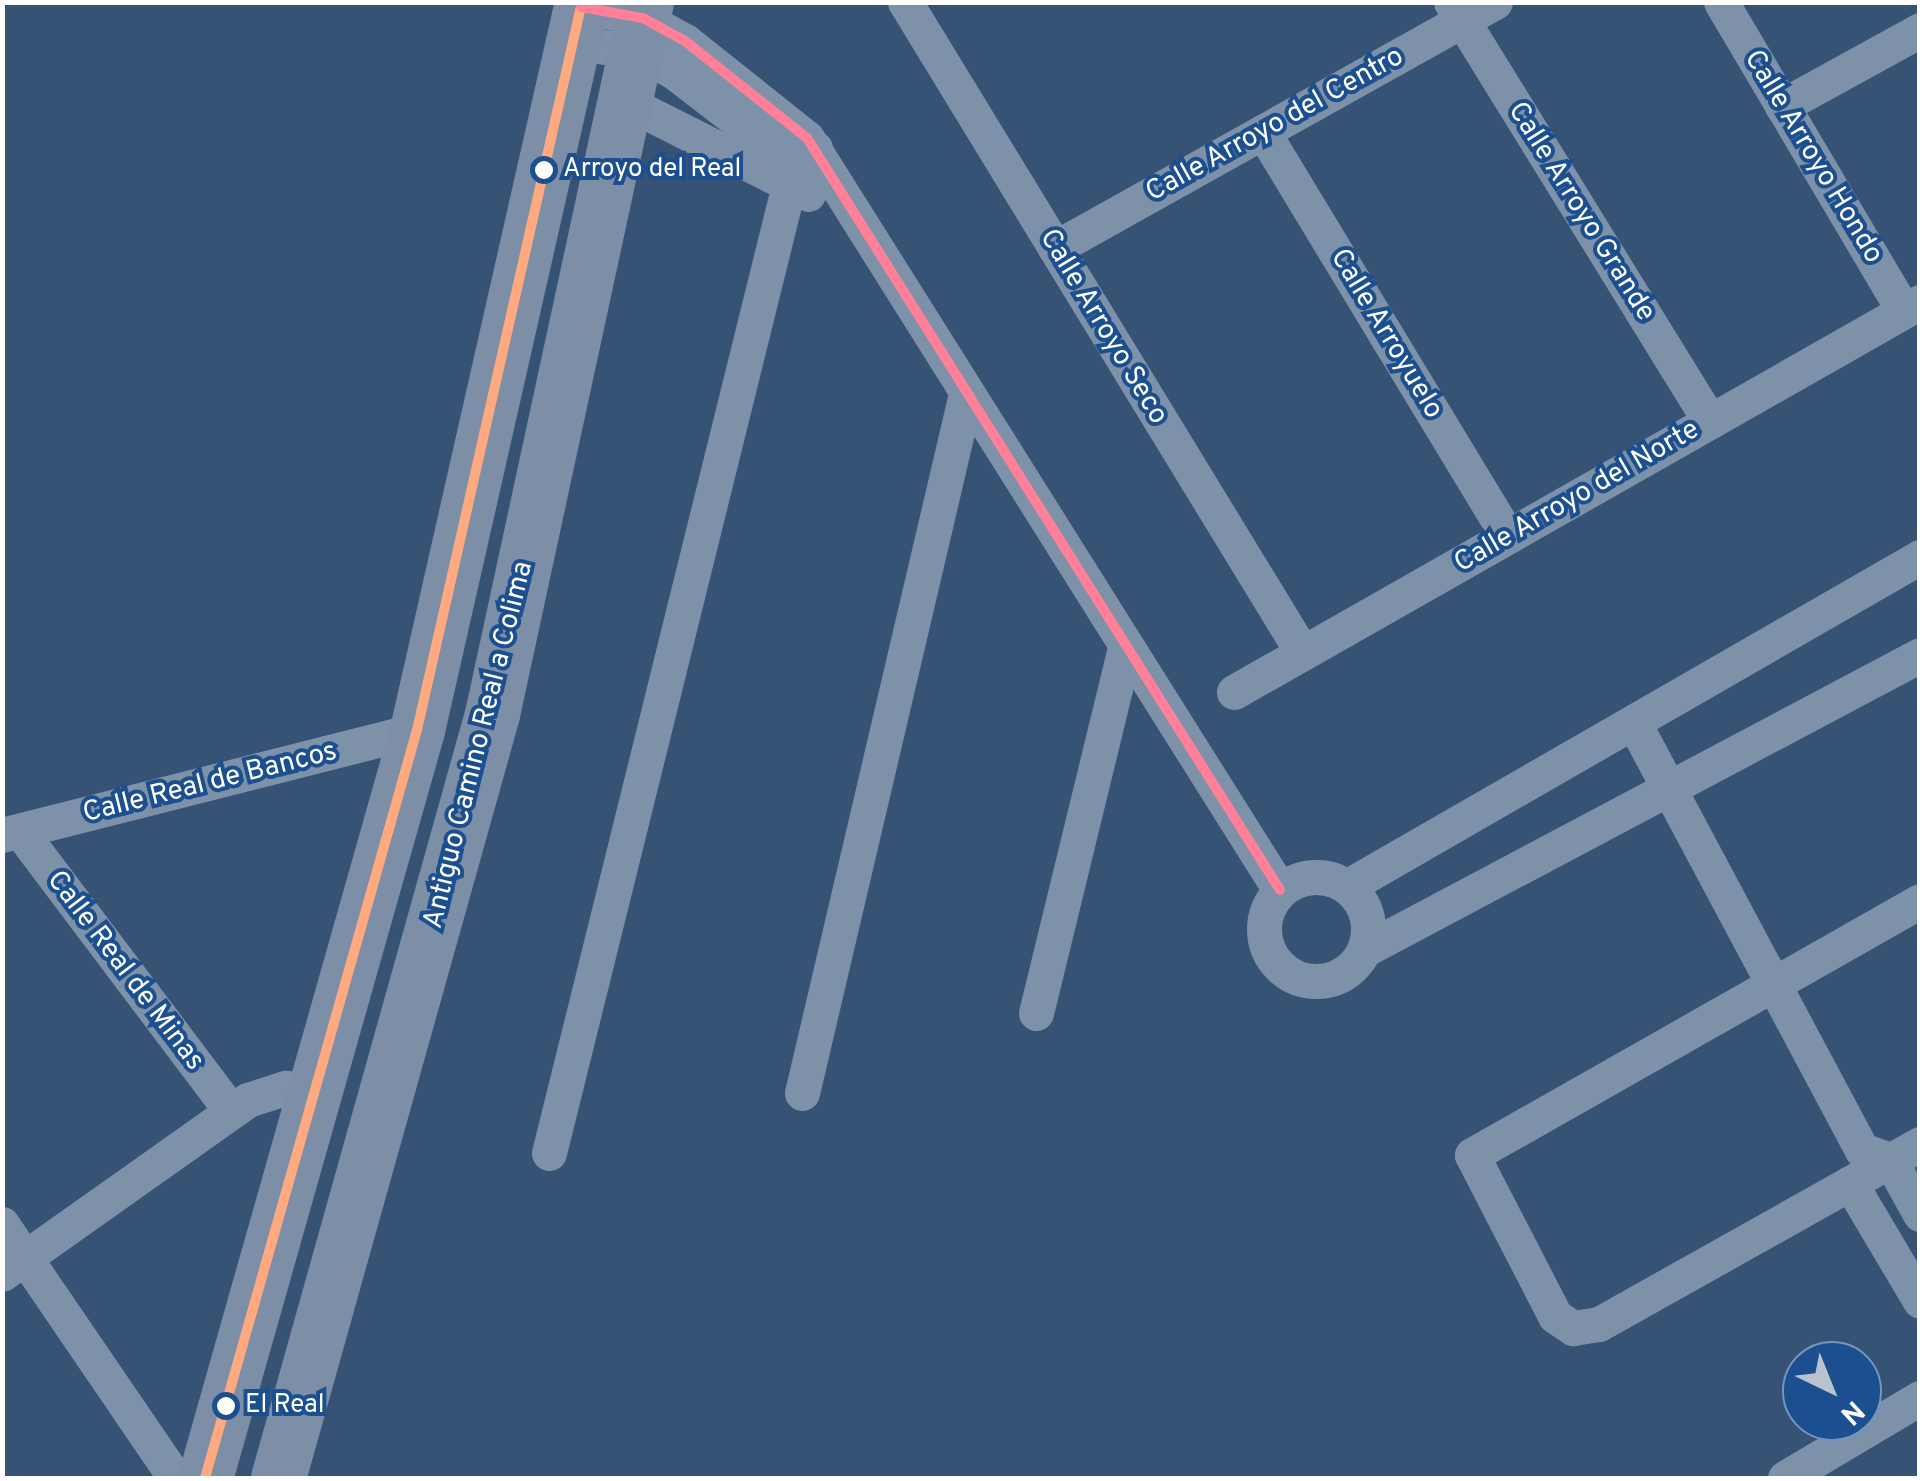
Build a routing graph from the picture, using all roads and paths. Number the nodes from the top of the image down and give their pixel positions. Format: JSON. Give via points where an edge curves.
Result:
{"nodes":[{"id":1,"x":905,"y":2,"type":"edge"},
{"id":2,"x":1494,"y":2,"type":"edge"},
{"id":3,"x":1721,"y":2,"type":"edge"},
{"id":4,"x":1457,"y":12,"type":"edge"},
{"id":5,"x":579,"y":18,"type":"edge"},
{"id":6,"x":1920,"y":30,"type":"edge"},
{"id":7,"x":638,"y":44,"type":"edge"},
{"id":8,"x":1782,"y":106,"type":"junction"},
{"id":9,"x":1263,"y":132,"type":"junction"},
{"id":10,"x":801,"y":169,"type":"junction"},
{"id":11,"x":1054,"y":248,"type":"junction"},
{"id":12,"x":1912,"y":307,"type":"edge"},
{"id":13,"x":965,"y":398,"type":"junction"},
{"id":14,"x":1710,"y":421,"type":"junction"},
{"id":15,"x":1508,"y":536,"type":"junction"},
{"id":16,"x":1920,"y":558,"type":"edge"},
{"id":17,"x":1125,"y":648,"type":"junction"},
{"id":18,"x":1302,"y":652,"type":"junction"},
{"id":19,"x":1920,"y":656,"type":"edge"},
{"id":20,"x":1234,"y":692,"type":"dead end"},
{"id":21,"x":1635,"y":725,"type":"junction"},
{"id":22,"x":416,"y":730,"type":"junction"},
{"id":23,"x":1668,"y":793,"type":"junction"},
{"id":24,"x":11,"y":833,"type":"edge"},
{"id":25,"x":1348,"y":886,"type":"junction"},
{"id":26,"x":1280,"y":890,"type":"junction"},
{"id":27,"x":1920,"y":901,"type":"edge"},
{"id":28,"x":1364,"y":950,"type":"junction"},
{"id":29,"x":1770,"y":981,"type":"junction"},
{"id":30,"x":1036,"y":1013,"type":"dead end"},
{"id":31,"x":802,"y":1094,"type":"dead end"},
{"id":32,"x":318,"y":1100,"type":"junction"},
{"id":33,"x":230,"y":1110,"type":"junction"},
{"id":34,"x":375,"y":1140,"type":"junction"},
{"id":35,"x":1890,"y":1151,"type":"edge"},
{"id":36,"x":549,"y":1154,"type":"dead end"},
{"id":37,"x":1850,"y":1183,"type":"junction"},
{"id":38,"x":1920,"y":1214,"type":"edge"},
{"id":39,"x":2,"y":1224,"type":"edge"},
{"id":40,"x":14,"y":1266,"type":"edge"},
{"id":41,"x":1920,"y":1301,"type":"edge"},
{"id":42,"x":1920,"y":1398,"type":"edge"},
{"id":43,"x":174,"y":1478,"type":"edge"},
{"id":44,"x":205,"y":1478,"type":"edge"},
{"id":45,"x":278,"y":1478,"type":"edge"},
{"id":46,"x":1785,"y":1478,"type":"edge"}],
"edges":[{"from":1,"to":11,"type":"street","name":"Calle Arroyo Seco"},
{"from":2,"to":4,"type":"street","name":"Calle Arroyo del Centro"},
{"from":3,"to":8,"type":"street","name":"Calle Arroyo Hondo"},
{"from":4,"to":9,"type":"street","name":"Calle Arroyo del Centro"},
{"from":4,"to":14,"type":"street","name":"Calle Arroyo Grande"},
{"from":5,"to":7,"type":"street"},
{"from":5,"to":22,"type":"main road"},
{"from":6,"to":8,"type":"street"},
{"from":7,"to":10,"type":"street"},
{"from":7,"to":10,"type":"street","via":[[714,80]]},
{"from":7,"to":34,"type":"main road","name":"Antiguo Camino Real a Colima","via":[[492,714]]},
{"from":8,"to":12,"type":"street","name":"Calle Arroyo Hondo"},
{"from":9,"to":11,"type":"street","name":"Calle Arroyo del Centro"},
{"from":9,"to":15,"type":"street","name":"Calle Arroyuelo"},
{"from":10,"to":13,"type":"street","via":[[838,200]]},
{"from":10,"to":36,"type":"street"},
{"from":11,"to":18,"type":"street","name":"Calle Arroyo Seco"},
{"from":12,"to":14,"type":"street","name":"Calle Arroyo del Norte"},
{"from":13,"to":17,"type":"street"},
{"from":13,"to":31,"type":"street"},
{"from":14,"to":15,"type":"street","name":"Calle Arroyo del Norte"},
{"from":15,"to":18,"type":"street","name":"Calle Arroyo del Norte"},
{"from":16,"to":21,"type":"street"},
{"from":17,"to":26,"type":"street"},
{"from":17,"to":30,"type":"street"},
{"from":18,"to":20,"type":"street","name":"Calle Arroyo del Norte"},
{"from":19,"to":23,"type":"street"},
{"from":21,"to":23,"type":"street"},
{"from":21,"to":25,"type":"street"},
{"from":22,"to":24,"type":"street","name":"Calle Real de Bancos"},
{"from":22,"to":32,"type":"main road"},
{"from":23,"to":28,"type":"street"},
{"from":23,"to":29,"type":"street"},
{"from":24,"to":33,"type":"street","name":"Calle Real de Minas"},
{"from":25,"to":26,"type":"street","via":[[1314,876]]},
{"from":25,"to":28,"type":"street","via":[[1368,915]]},
{"from":26,"to":28,"type":"street","via":[[1264,936],[1291,975],[1339,976]]},
{"from":27,"to":29,"type":"street"},
{"from":29,"to":35,"type":"street"},
{"from":29,"to":37,"type":"street","via":[[1487,1138],[1472,1155],[1476,1174],[1555,1316],[1573,1328],[1599,1324]]},
{"from":32,"to":33,"type":"street","via":[[286,1088]]},
{"from":32,"to":34,"type":"main road","via":[[347,1109]]},
{"from":32,"to":44,"type":"main road"},
{"from":33,"to":40,"type":"street"},
{"from":34,"to":45,"type":"main road","name":"Antiguo Camino Real a Colima"},
{"from":35,"to":37,"type":"street"},
{"from":35,"to":38,"type":"street"},
{"from":37,"to":41,"type":"street"},
{"from":39,"to":40,"type":"street"},
{"from":40,"to":43,"type":"street"},
{"from":42,"to":46,"type":"street"}]}
